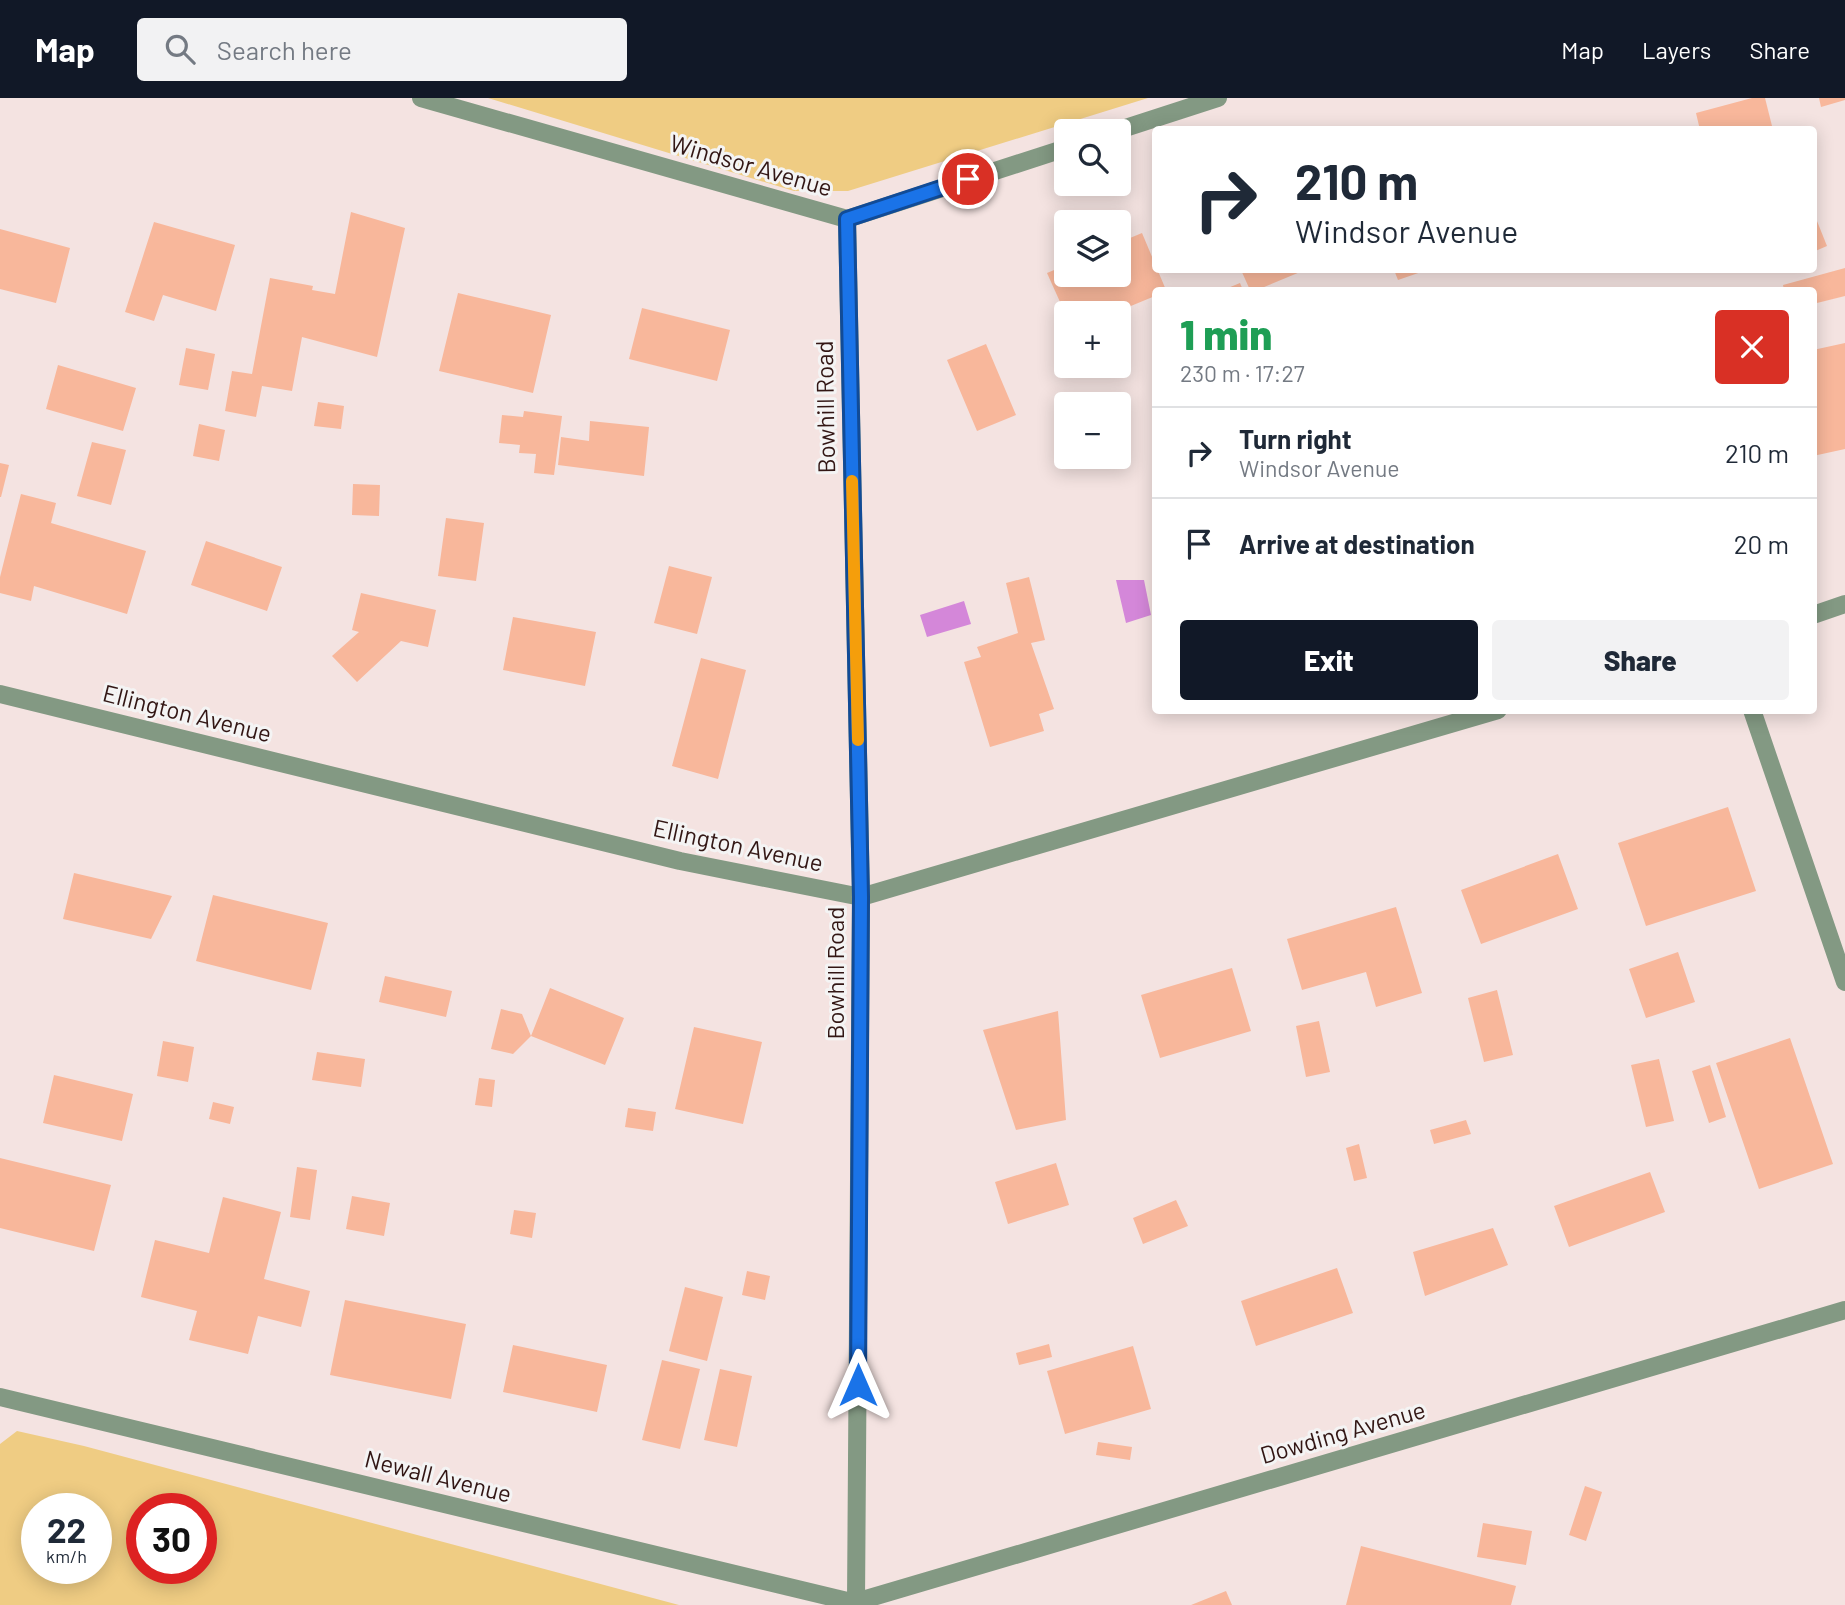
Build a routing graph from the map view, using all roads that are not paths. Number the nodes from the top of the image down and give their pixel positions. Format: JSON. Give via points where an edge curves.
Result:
{"nodes":[{"id":1,"x":421,"y":98,"type":"edge"},
{"id":2,"x":1218,"y":98,"type":"edge"},
{"id":3,"x":1131,"y":126,"type":"edge"},
{"id":4,"x":1054,"y":152,"type":"edge"},
{"id":5,"x":847,"y":219,"type":"junction"},
{"id":6,"x":1845,"y":604,"type":"edge"},
{"id":7,"x":1817,"y":614,"type":"edge"},
{"id":8,"x":0,"y":694,"type":"edge"},
{"id":9,"x":1485,"y":714,"type":"edge"},
{"id":10,"x":1753,"y":714,"type":"edge"},
{"id":11,"x":861,"y":897,"type":"junction"},
{"id":12,"x":1845,"y":982,"type":"edge"},
{"id":13,"x":1845,"y":1310,"type":"edge"},
{"id":14,"x":0,"y":1396,"type":"edge"},
{"id":15,"x":861,"y":1604,"type":"edge"}],
"edges":[{"from":1,"to":5,"type":"street","name":"Windsor Avenue"},
{"from":2,"to":3,"type":"street"},
{"from":4,"to":5,"type":"street","name":"Windsor Avenue"},
{"from":5,"to":11,"type":"street","name":"Bowhill Road"},
{"from":6,"to":7,"type":"street"},
{"from":8,"to":11,"type":"street","name":"Ellington Avenue","via":[[666,857]]},
{"from":9,"to":11,"type":"street","name":"Ellington Avenue"},
{"from":10,"to":12,"type":"street"},
{"from":11,"to":15,"type":"street","name":"Bowhill Road"},
{"from":13,"to":15,"type":"street","name":"Dowding Avenue"},
{"from":14,"to":15,"type":"street","name":"Newall Avenue"}]}
